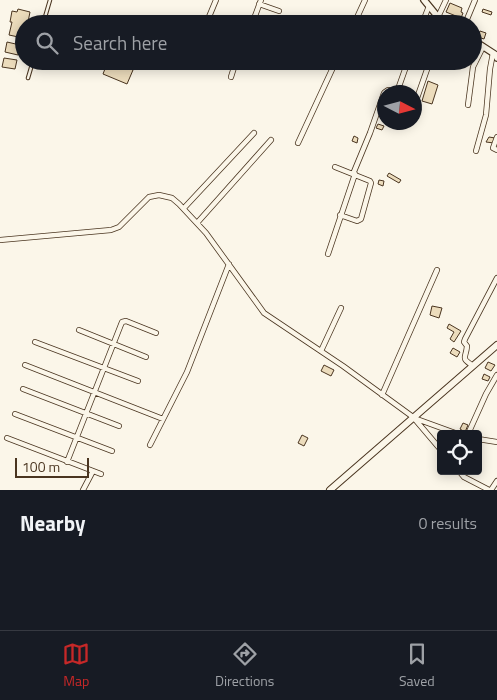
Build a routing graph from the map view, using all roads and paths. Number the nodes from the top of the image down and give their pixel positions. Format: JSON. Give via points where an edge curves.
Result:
{"nodes":[{"id":1,"x":50,"y":0,"type":"edge"},
{"id":2,"x":216,"y":0,"type":"edge"},
{"id":3,"x":365,"y":0,"type":"edge"},
{"id":4,"x":424,"y":0,"type":"edge"},
{"id":5,"x":446,"y":0,"type":"edge"},
{"id":6,"x":475,"y":0,"type":"edge"},
{"id":7,"x":260,"y":2,"type":"edge"},
{"id":8,"x":430,"y":6,"type":"junction"},
{"id":9,"x":279,"y":11,"type":"dead end"},
{"id":10,"x":46,"y":15,"type":"edge"},
{"id":11,"x":210,"y":15,"type":"edge"},
{"id":12,"x":255,"y":15,"type":"edge"},
{"id":13,"x":358,"y":15,"type":"edge"},
{"id":14,"x":426,"y":15,"type":"edge"},
{"id":15,"x":437,"y":15,"type":"edge"},
{"id":16,"x":439,"y":15,"type":"edge"},
{"id":17,"x":469,"y":15,"type":"edge"},
{"id":18,"x":483,"y":47,"type":"edge"},
{"id":19,"x":495,"y":56,"type":"edge"},
{"id":20,"x":30,"y":70,"type":"edge"},
{"id":21,"x":233,"y":70,"type":"edge"},
{"id":22,"x":332,"y":70,"type":"edge"},
{"id":23,"x":405,"y":70,"type":"edge"},
{"id":24,"x":427,"y":70,"type":"edge"},
{"id":25,"x":473,"y":70,"type":"edge"},
{"id":26,"x":231,"y":76,"type":"dead end"},
{"id":27,"x":28,"y":78,"type":"dead end"},
{"id":28,"x":399,"y":85,"type":"edge"},
{"id":29,"x":422,"y":85,"type":"edge"},
{"id":30,"x":468,"y":105,"type":"dead end"},
{"id":31,"x":377,"y":113,"type":"edge"},
{"id":32,"x":254,"y":133,"type":"dead end"},
{"id":33,"x":497,"y":137,"type":"edge"},
{"id":34,"x":271,"y":140,"type":"dead end"},
{"id":35,"x":298,"y":143,"type":"dead end"},
{"id":36,"x":497,"y":150,"type":"edge"},
{"id":37,"x":476,"y":151,"type":"dead end"},
{"id":38,"x":335,"y":168,"type":"dead end"},
{"id":39,"x":354,"y":174,"type":"junction"},
{"id":40,"x":184,"y":208,"type":"junction"},
{"id":41,"x":340,"y":215,"type":"junction"},
{"id":42,"x":197,"y":223,"type":"junction"},
{"id":43,"x":0,"y":240,"type":"edge"},
{"id":44,"x":328,"y":254,"type":"dead end"},
{"id":45,"x":229,"y":264,"type":"junction"},
{"id":46,"x":437,"y":270,"type":"dead end"},
{"id":47,"x":497,"y":278,"type":"edge"},
{"id":48,"x":341,"y":308,"type":"dead end"},
{"id":49,"x":79,"y":330,"type":"dead end"},
{"id":50,"x":156,"y":333,"type":"dead end"},
{"id":51,"x":35,"y":342,"type":"dead end"},
{"id":52,"x":113,"y":344,"type":"junction"},
{"id":53,"x":497,"y":345,"type":"edge"},
{"id":54,"x":321,"y":351,"type":"junction"},
{"id":55,"x":146,"y":357,"type":"dead end"},
{"id":56,"x":25,"y":365,"type":"dead end"},
{"id":57,"x":473,"y":366,"type":"junction"},
{"id":58,"x":104,"y":368,"type":"junction"},
{"id":59,"x":497,"y":375,"type":"edge"},
{"id":60,"x":138,"y":381,"type":"dead end"},
{"id":61,"x":23,"y":389,"type":"dead end"},
{"id":62,"x":94,"y":392,"type":"junction"},
{"id":63,"x":382,"y":395,"type":"junction"},
{"id":64,"x":15,"y":414,"type":"dead end"},
{"id":65,"x":86,"y":414,"type":"junction"},
{"id":66,"x":413,"y":417,"type":"junction"},
{"id":67,"x":163,"y":419,"type":"junction"},
{"id":68,"x":119,"y":426,"type":"dead end"},
{"id":69,"x":447,"y":430,"type":"edge"},
{"id":70,"x":470,"y":430,"type":"edge"},
{"id":71,"x":7,"y":438,"type":"dead end"},
{"id":72,"x":77,"y":438,"type":"junction"},
{"id":73,"x":482,"y":440,"type":"edge"},
{"id":74,"x":497,"y":442,"type":"edge"},
{"id":75,"x":150,"y":445,"type":"dead end"},
{"id":76,"x":437,"y":445,"type":"edge"},
{"id":77,"x":112,"y":451,"type":"dead end"},
{"id":78,"x":67,"y":462,"type":"junction"},
{"id":79,"x":93,"y":472,"type":"junction"},
{"id":80,"x":101,"y":474,"type":"dead end"},
{"id":81,"x":463,"y":475,"type":"edge"},
{"id":82,"x":497,"y":481,"type":"edge"},
{"id":83,"x":83,"y":490,"type":"edge"},
{"id":84,"x":330,"y":490,"type":"edge"},
{"id":85,"x":490,"y":490,"type":"edge"}],
"edges":[{"from":1,"to":10,"type":"lane"},
{"from":2,"to":11,"type":"street"},
{"from":3,"to":13,"type":"street"},
{"from":4,"to":8,"type":"street"},
{"from":5,"to":16,"type":"street"},
{"from":6,"to":17,"type":"street"},
{"from":7,"to":9,"type":"street"},
{"from":7,"to":12,"type":"street"},
{"from":8,"to":14,"type":"street"},
{"from":8,"to":15,"type":"street"},
{"from":18,"to":19,"type":"street"},
{"from":19,"to":37,"type":"street","via":[[490,69],[486,115]]},
{"from":20,"to":27,"type":"lane"},
{"from":21,"to":26,"type":"street"},
{"from":22,"to":35,"type":"street"},
{"from":23,"to":28,"type":"street"},
{"from":24,"to":29,"type":"street"},
{"from":25,"to":30,"type":"street"},
{"from":31,"to":39,"type":"street"},
{"from":32,"to":40,"type":"street"},
{"from":33,"to":36,"type":"street","via":[[493,148]]},
{"from":34,"to":42,"type":"street"},
{"from":38,"to":39,"type":"street"},
{"from":39,"to":41,"type":"street"},
{"from":39,"to":41,"type":"street","via":[[372,182],[361,219],[357,221]]},
{"from":40,"to":42,"type":"street"},
{"from":40,"to":43,"type":"street","via":[[172,198],[154,195],[119,227],[111,230]]},
{"from":41,"to":44,"type":"street"},
{"from":42,"to":45,"type":"street"},
{"from":45,"to":54,"type":"street","via":[[264,313]]},
{"from":45,"to":67,"type":"street","via":[[187,372]]},
{"from":46,"to":63,"type":"street"},
{"from":47,"to":57,"type":"street","via":[[464,342],[467,346],[464,360]]},
{"from":48,"to":54,"type":"street"},
{"from":49,"to":52,"type":"street"},
{"from":50,"to":52,"type":"street","via":[[123,321]]},
{"from":51,"to":58,"type":"street"},
{"from":52,"to":55,"type":"street"},
{"from":52,"to":58,"type":"street"},
{"from":53,"to":57,"type":"main road"},
{"from":54,"to":63,"type":"street"},
{"from":56,"to":62,"type":"street"},
{"from":57,"to":66,"type":"main road"},
{"from":58,"to":60,"type":"street"},
{"from":58,"to":62,"type":"street"},
{"from":59,"to":70,"type":"street"},
{"from":61,"to":65,"type":"street"},
{"from":62,"to":65,"type":"street"},
{"from":62,"to":67,"type":"street"},
{"from":63,"to":66,"type":"street"},
{"from":64,"to":72,"type":"street"},
{"from":65,"to":68,"type":"street"},
{"from":65,"to":72,"type":"street"},
{"from":66,"to":69,"type":"street"},
{"from":66,"to":76,"type":"street"},
{"from":66,"to":84,"type":"main road"},
{"from":67,"to":75,"type":"street"},
{"from":71,"to":78,"type":"street"},
{"from":72,"to":77,"type":"street"},
{"from":72,"to":78,"type":"street"},
{"from":73,"to":74,"type":"street"},
{"from":78,"to":79,"type":"street"},
{"from":79,"to":80,"type":"street"},
{"from":79,"to":83,"type":"street"},
{"from":81,"to":85,"type":"street"},
{"from":82,"to":85,"type":"street"}]}
